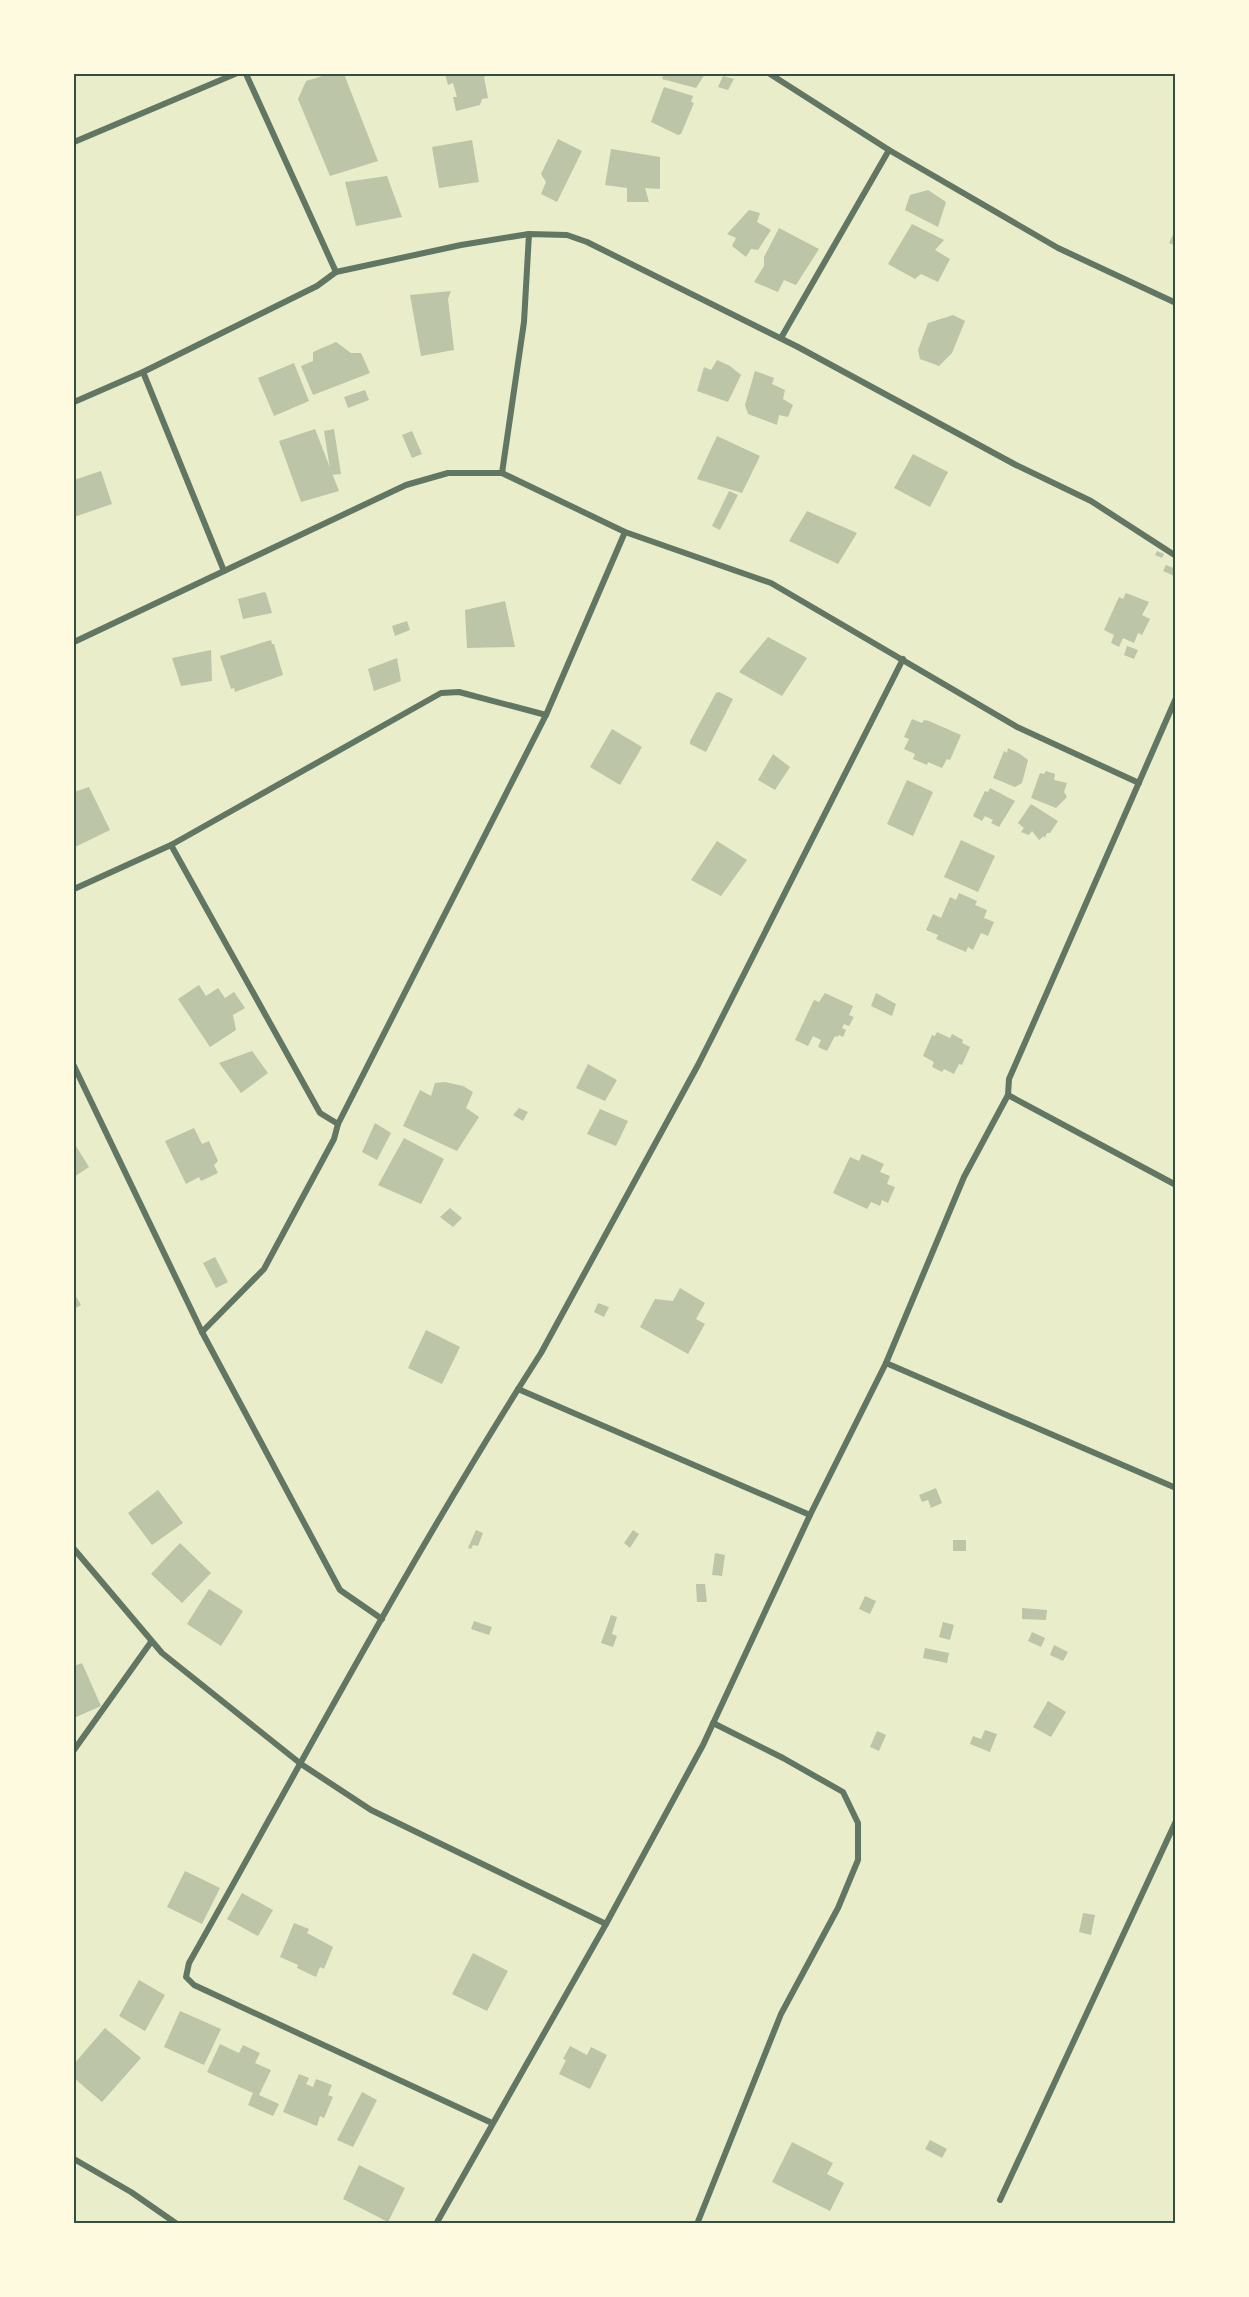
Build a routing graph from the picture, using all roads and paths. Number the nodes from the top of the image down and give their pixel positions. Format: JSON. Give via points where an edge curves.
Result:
{"nodes":[{"id":1,"x":235,"y":74,"type":"edge"},
{"id":2,"x":246,"y":74,"type":"edge"},
{"id":3,"x":770,"y":74,"type":"edge"},
{"id":4,"x":74,"y":142,"type":"edge"},
{"id":5,"x":889,"y":150,"type":"junction"},
{"id":6,"x":529,"y":234,"type":"junction"},
{"id":7,"x":336,"y":272,"type":"junction"},
{"id":8,"x":1176,"y":303,"type":"edge"},
{"id":9,"x":781,"y":338,"type":"junction"},
{"id":10,"x":143,"y":372,"type":"junction"},
{"id":11,"x":74,"y":402,"type":"edge"},
{"id":12,"x":502,"y":473,"type":"junction"},
{"id":13,"x":625,"y":532,"type":"junction"},
{"id":14,"x":1176,"y":556,"type":"edge"},
{"id":15,"x":224,"y":571,"type":"junction"},
{"id":16,"x":74,"y":642,"type":"edge"},
{"id":17,"x":903,"y":659,"type":"junction"},
{"id":18,"x":1176,"y":698,"type":"edge"},
{"id":19,"x":546,"y":716,"type":"junction"},
{"id":20,"x":1138,"y":783,"type":"junction"},
{"id":21,"x":171,"y":845,"type":"junction"},
{"id":22,"x":74,"y":889,"type":"edge"},
{"id":23,"x":74,"y":1066,"type":"edge"},
{"id":24,"x":1008,"y":1095,"type":"junction"},
{"id":25,"x":338,"y":1124,"type":"junction"},
{"id":26,"x":1176,"y":1185,"type":"edge"},
{"id":27,"x":202,"y":1332,"type":"junction"},
{"id":28,"x":886,"y":1363,"type":"junction"},
{"id":29,"x":518,"y":1389,"type":"junction"},
{"id":30,"x":1176,"y":1488,"type":"edge"},
{"id":31,"x":810,"y":1515,"type":"junction"},
{"id":32,"x":74,"y":1549,"type":"edge"},
{"id":33,"x":382,"y":1619,"type":"junction"},
{"id":34,"x":151,"y":1642,"type":"junction"},
{"id":35,"x":713,"y":1724,"type":"junction"},
{"id":36,"x":74,"y":1750,"type":"edge"},
{"id":37,"x":301,"y":1764,"type":"junction"},
{"id":38,"x":1176,"y":1821,"type":"edge"},
{"id":39,"x":606,"y":1924,"type":"junction"},
{"id":40,"x":492,"y":2123,"type":"junction"},
{"id":41,"x":74,"y":2159,"type":"edge"},
{"id":42,"x":1000,"y":2200,"type":"dead end"},
{"id":43,"x":177,"y":2223,"type":"edge"},
{"id":44,"x":436,"y":2223,"type":"edge"},
{"id":45,"x":697,"y":2223,"type":"edge"}],
"edges":[{"from":1,"to":4,"type":"street"},
{"from":2,"to":7,"type":"street"},
{"from":3,"to":5,"type":"street"},
{"from":5,"to":8,"type":"street","via":[[1058,248]]},
{"from":5,"to":9,"type":"street"},
{"from":6,"to":7,"type":"street"},
{"from":6,"to":9,"type":"street","via":[[567,235],[587,242]]},
{"from":6,"to":12,"type":"street","via":[[524,322]]},
{"from":7,"to":10,"type":"street","via":[[317,286]]},
{"from":9,"to":14,"type":"street","via":[[1090,501]]},
{"from":10,"to":11,"type":"street"},
{"from":10,"to":15,"type":"street"},
{"from":12,"to":13,"type":"street"},
{"from":12,"to":15,"type":"street","via":[[448,472],[406,485]]},
{"from":13,"to":17,"type":"street","via":[[771,583]]},
{"from":13,"to":19,"type":"street"},
{"from":15,"to":16,"type":"street"},
{"from":17,"to":20,"type":"street","via":[[1017,727]]},
{"from":17,"to":29,"type":"street","via":[[698,1065]]},
{"from":18,"to":20,"type":"street"},
{"from":19,"to":21,"type":"street","via":[[459,692],[441,693]]},
{"from":19,"to":25,"type":"street"},
{"from":20,"to":24,"type":"street","via":[[1009,1078]]},
{"from":21,"to":22,"type":"street"},
{"from":21,"to":25,"type":"street","via":[[320,1113]]},
{"from":23,"to":27,"type":"street"},
{"from":24,"to":26,"type":"street"},
{"from":24,"to":28,"type":"street","via":[[964,1177]]},
{"from":25,"to":27,"type":"street","via":[[334,1139],[264,1269]]},
{"from":27,"to":33,"type":"street","via":[[340,1590]]},
{"from":28,"to":30,"type":"street"},
{"from":28,"to":31,"type":"street"},
{"from":29,"to":31,"type":"street"},
{"from":29,"to":33,"type":"street"},
{"from":31,"to":35,"type":"street"},
{"from":32,"to":34,"type":"street"},
{"from":33,"to":37,"type":"street"},
{"from":34,"to":36,"type":"street"},
{"from":34,"to":37,"type":"street"},
{"from":35,"to":39,"type":"street"},
{"from":35,"to":45,"type":"street","via":[[843,1792],[858,1823],[858,1860],[838,1908],[781,2014]]},
{"from":37,"to":39,"type":"street","via":[[371,1810]]},
{"from":37,"to":40,"type":"street","via":[[189,1963],[186,1977],[194,1985]]},
{"from":38,"to":42,"type":"street"},
{"from":39,"to":40,"type":"street"},
{"from":40,"to":44,"type":"street"},
{"from":41,"to":43,"type":"street"}]}
